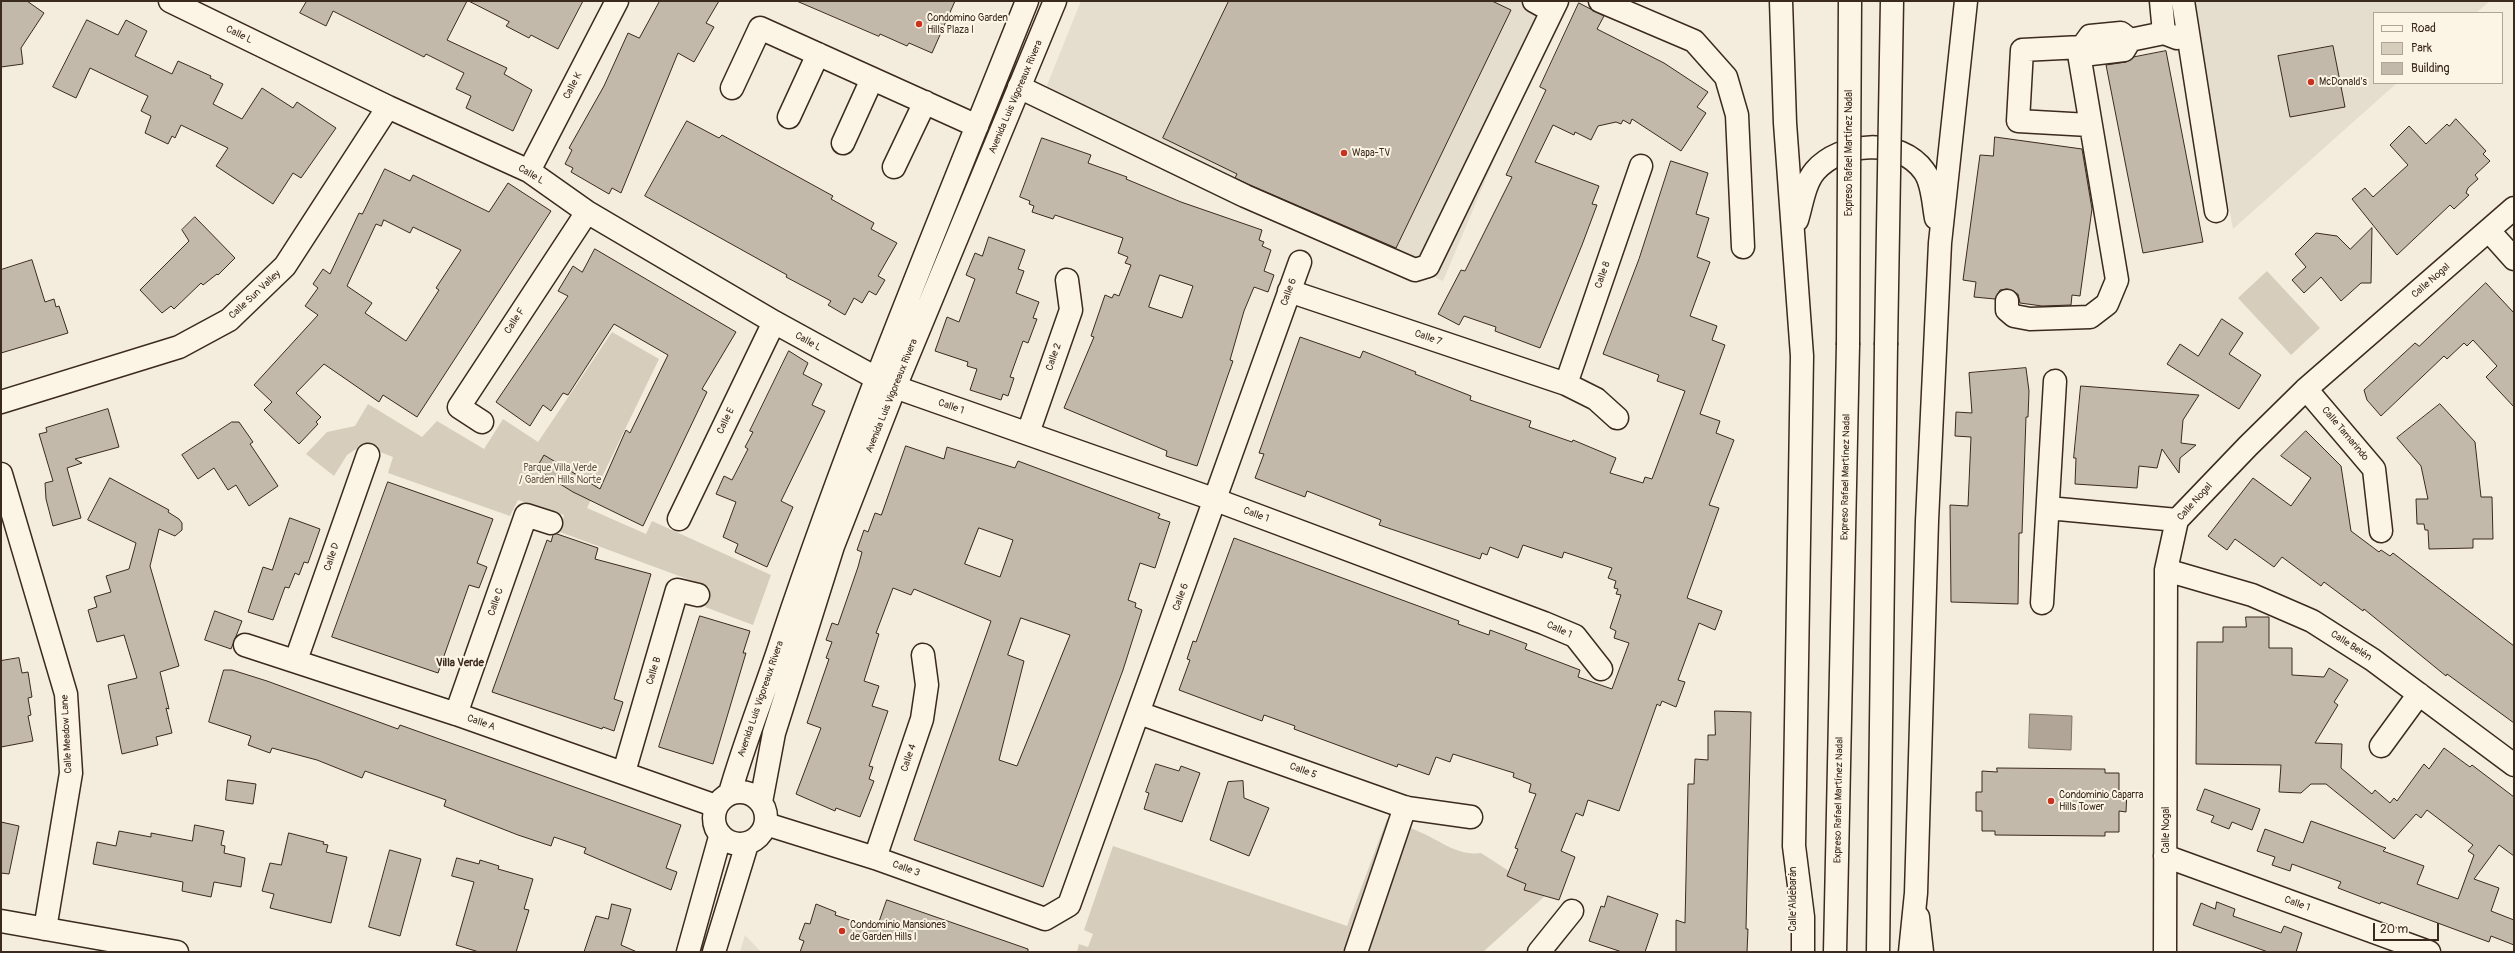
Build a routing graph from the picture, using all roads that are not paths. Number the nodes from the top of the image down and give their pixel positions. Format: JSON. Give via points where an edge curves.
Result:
{"nodes":[{"id":1,"x":170,"y":1,"type":"edge"},
{"id":2,"x":618,"y":1,"type":"edge"},
{"id":3,"x":1027,"y":1,"type":"edge"},
{"id":4,"x":1056,"y":1,"type":"edge"},
{"id":5,"x":1600,"y":1,"type":"edge"},
{"id":6,"x":1781,"y":1,"type":"edge"},
{"id":7,"x":1850,"y":1,"type":"edge"},
{"id":8,"x":1892,"y":1,"type":"edge"},
{"id":9,"x":1966,"y":1,"type":"edge"},
{"id":10,"x":2161,"y":1,"type":"edge"},
{"id":11,"x":2183,"y":1,"type":"edge"},
{"id":12,"x":1548,"y":4,"type":"edge"},
{"id":13,"x":2164,"y":33,"type":"junction"},
{"id":14,"x":2189,"y":43,"type":"junction"},
{"id":15,"x":2080,"y":48,"type":"junction"},
{"id":16,"x":818,"y":54,"type":"junction"},
{"id":17,"x":872,"y":79,"type":"junction"},
{"id":18,"x":1020,"y":87,"type":"junction"},
{"id":19,"x":732,"y":88,"type":"dead end"},
{"id":20,"x":925,"y":102,"type":"junction"},
{"id":21,"x":388,"y":107,"type":"junction"},
{"id":22,"x":789,"y":117,"type":"dead end"},
{"id":23,"x":2089,"y":125,"type":"junction"},
{"id":24,"x":977,"y":126,"type":"junction"},
{"id":25,"x":843,"y":143,"type":"dead end"},
{"id":26,"x":1641,"y":166,"type":"dead end"},
{"id":27,"x":894,"y":167,"type":"dead end"},
{"id":28,"x":529,"y":171,"type":"junction"},
{"id":29,"x":2514,"y":208,"type":"edge"},
{"id":30,"x":2216,"y":211,"type":"dead end"},
{"id":31,"x":587,"y":212,"type":"junction"},
{"id":32,"x":2489,"y":231,"type":"junction"},
{"id":33,"x":1793,"y":235,"type":"junction"},
{"id":34,"x":1940,"y":243,"type":"junction"},
{"id":35,"x":1743,"y":247,"type":"dead end"},
{"id":36,"x":2514,"y":259,"type":"edge"},
{"id":37,"x":1300,"y":262,"type":"dead end"},
{"id":38,"x":1067,"y":280,"type":"dead end"},
{"id":39,"x":1289,"y":291,"type":"junction"},
{"id":40,"x":2006,"y":301,"type":"dead end"},
{"id":41,"x":774,"y":322,"type":"junction"},
{"id":42,"x":2055,"y":381,"type":"dead end"},
{"id":43,"x":886,"y":382,"type":"junction"},
{"id":44,"x":1566,"y":384,"type":"junction"},
{"id":45,"x":2306,"y":389,"type":"junction"},
{"id":46,"x":1,"y":402,"type":"edge"},
{"id":47,"x":1617,"y":418,"type":"dead end"},
{"id":48,"x":482,"y":422,"type":"dead end"},
{"id":49,"x":1028,"y":432,"type":"junction"},
{"id":50,"x":368,"y":455,"type":"dead end"},
{"id":51,"x":1,"y":474,"type":"edge"},
{"id":52,"x":1216,"y":500,"type":"junction"},
{"id":53,"x":2048,"y":508,"type":"junction"},
{"id":54,"x":679,"y":519,"type":"dead end"},
{"id":55,"x":2177,"y":520,"type":"junction"},
{"id":56,"x":551,"y":523,"type":"dead end"},
{"id":57,"x":2381,"y":531,"type":"dead end"},
{"id":58,"x":2166,"y":570,"type":"junction"},
{"id":59,"x":698,"y":595,"type":"dead end"},
{"id":60,"x":2042,"y":603,"type":"dead end"},
{"id":61,"x":245,"y":644,"type":"dead end"},
{"id":62,"x":923,"y":655,"type":"dead end"},
{"id":63,"x":296,"y":660,"type":"junction"},
{"id":64,"x":1602,"y":669,"type":"dead end"},
{"id":65,"x":2420,"y":694,"type":"junction"},
{"id":66,"x":1139,"y":713,"type":"junction"},
{"id":67,"x":456,"y":714,"type":"junction"},
{"id":68,"x":2381,"y":746,"type":"dead end"},
{"id":69,"x":2514,"y":765,"type":"edge"},
{"id":70,"x":624,"y":772,"type":"junction"},
{"id":71,"x":723,"y":800,"type":"junction"},
{"id":72,"x":761,"y":802,"type":"junction"},
{"id":73,"x":1405,"y":808,"type":"junction"},
{"id":74,"x":1471,"y":817,"type":"dead end"},
{"id":75,"x":766,"y":824,"type":"junction"},
{"id":76,"x":720,"y":836,"type":"junction"},
{"id":77,"x":746,"y":844,"type":"junction"},
{"id":78,"x":1794,"y":846,"type":"junction"},
{"id":79,"x":2166,"y":856,"type":"junction"},
{"id":80,"x":875,"y":858,"type":"junction"},
{"id":81,"x":1916,"y":893,"type":"junction"},
{"id":82,"x":1572,"y":912,"type":"dead end"},
{"id":83,"x":1045,"y":919,"type":"joint"},
{"id":84,"x":1,"y":921,"type":"edge"},
{"id":85,"x":45,"y":929,"type":"junction"},
{"id":86,"x":177,"y":952,"type":"edge"},
{"id":87,"x":688,"y":952,"type":"edge"},
{"id":88,"x":714,"y":952,"type":"edge"},
{"id":89,"x":1356,"y":952,"type":"edge"},
{"id":90,"x":1538,"y":952,"type":"edge"},
{"id":91,"x":1793,"y":952,"type":"edge"},
{"id":92,"x":1803,"y":952,"type":"edge"},
{"id":93,"x":1835,"y":952,"type":"edge"},
{"id":94,"x":1878,"y":952,"type":"edge"},
{"id":95,"x":1910,"y":952,"type":"edge"},
{"id":96,"x":1922,"y":952,"type":"edge"},
{"id":97,"x":2164,"y":952,"type":"edge"},
{"id":98,"x":2429,"y":952,"type":"edge"}],
"edges":[{"from":1,"to":21,"type":"main road","name":"Calle L"},
{"from":2,"to":28,"type":"main road","name":"Calle K"},
{"from":3,"to":24,"type":"main road","name":"Avenida Luis Vigoreaux Rivera"},
{"from":4,"to":18,"type":"main road","name":"Avenida Luis Vigoreaux Rivera"},
{"from":5,"to":35,"type":"main road","via":[[1694,41],[1726,78],[1737,115]]},
{"from":6,"to":33,"type":"main road","via":[[1785,124]]},
{"from":7,"to":93,"type":"main road","name":"Expreso Rafael Martínez Nadal","bridge":true,"via":[[1848,345]]},
{"from":8,"to":94,"type":"main road","bridge":true},
{"from":9,"to":34,"type":"main road"},
{"from":10,"to":13,"type":"main road"},
{"from":11,"to":14,"type":"main road"},
{"from":12,"to":18,"type":"main road","via":[[1428,266],[1415,270],[1245,196]]},
{"from":13,"to":14,"type":"main road"},
{"from":13,"to":15,"type":"main road","via":[[2130,40],[2121,33],[2090,36]]},
{"from":14,"to":30,"type":"main road"},
{"from":15,"to":23,"type":"main road"},
{"from":15,"to":23,"type":"main road","via":[[2022,50],[2018,121]]},
{"from":16,"to":17,"type":"main road"},
{"from":16,"to":19,"type":"main road","via":[[760,28]]},
{"from":16,"to":22,"type":"main road"},
{"from":17,"to":20,"type":"main road"},
{"from":17,"to":25,"type":"main road"},
{"from":18,"to":43,"type":"main road","name":"Avenida Luis Vigoreaux Rivera"},
{"from":20,"to":24,"type":"main road"},
{"from":20,"to":27,"type":"main road"},
{"from":21,"to":28,"type":"main road","name":"Calle L"},
{"from":21,"to":46,"type":"main road","name":"Calle Sun Valley","via":[[285,266],[229,320],[179,347]]},
{"from":23,"to":40,"type":"main road","via":[[2117,280],[2107,304],[2090,317],[2030,319],[2014,316],[2007,310]]},
{"from":24,"to":43,"type":"main road","name":"Avenida Luis Vigoreaux Rivera"},
{"from":26,"to":44,"type":"main road","name":"Calle 8"},
{"from":28,"to":31,"type":"main road","name":"Calle L"},
{"from":29,"to":32,"type":"main road","name":"Calle Nogal"},
{"from":31,"to":41,"type":"main road","name":"Calle L"},
{"from":31,"to":48,"type":"main road","name":"Calle F","via":[[459,407]]},
{"from":32,"to":36,"type":"main road"},
{"from":32,"to":45,"type":"main road","name":"Calle Nogal"},
{"from":33,"to":34,"type":"main road","via":[[1807,185],[1815,172],[1840,153],[1859,148],[1879,148],[1899,152],[1914,160],[1924,171],[1929,182]]},
{"from":33,"to":78,"type":"main road","via":[[1802,356]]},
{"from":34,"to":81,"type":"main road","via":[[1927,520]]},
{"from":37,"to":39,"type":"main road","name":"Calle 6"},
{"from":38,"to":49,"type":"main road","name":"Calle 2","via":[[1071,310]]},
{"from":39,"to":44,"type":"main road","name":"Calle 7"},
{"from":39,"to":52,"type":"main road","name":"Calle 6"},
{"from":41,"to":43,"type":"main road","name":"Calle L"},
{"from":41,"to":54,"type":"main road","name":"Calle E"},
{"from":42,"to":53,"type":"main road"},
{"from":43,"to":49,"type":"main road","name":"Calle 1"},
{"from":43,"to":71,"type":"main road","name":"Avenida Luis Vigoreaux Rivera","via":[[820,527]]},
{"from":43,"to":72,"type":"main road","name":"Avenida Luis Vigoreaux Rivera","via":[[774,733]]},
{"from":44,"to":47,"type":"main road","name":"Calle 7","via":[[1596,399]]},
{"from":45,"to":55,"type":"main road","name":"Calle Nogal"},
{"from":45,"to":57,"type":"main road","name":"Calle Tamarindo","via":[[2374,468]]},
{"from":49,"to":52,"type":"main road","name":"Calle 1"},
{"from":50,"to":63,"type":"main road","name":"Calle D"},
{"from":51,"to":85,"type":"main road","name":"Calle Meadow Lane","via":[[66,694],[71,773]]},
{"from":52,"to":64,"type":"main road","name":"Calle 1","via":[[1575,636]]},
{"from":52,"to":66,"type":"main road","name":"Calle 6"},
{"from":53,"to":55,"type":"main road"},
{"from":53,"to":60,"type":"main road"},
{"from":55,"to":58,"type":"main road","name":"Calle Nogal"},
{"from":56,"to":67,"type":"main road","name":"Calle C","via":[[526,515]]},
{"from":58,"to":65,"type":"main road","name":"Calle Belén","via":[[2252,595],[2312,621]]},
{"from":58,"to":79,"type":"main road","name":"Calle Nogal"},
{"from":59,"to":70,"type":"main road","name":"Calle B","via":[[678,590]]},
{"from":61,"to":63,"type":"main road","name":"Calle A"},
{"from":62,"to":80,"type":"main road","name":"Calle 4","via":[[927,684],[922,719]]},
{"from":63,"to":67,"type":"main road","name":"Calle A"},
{"from":65,"to":68,"type":"main road"},
{"from":65,"to":69,"type":"main road","name":"Calle Belén"},
{"from":66,"to":73,"type":"main road","name":"Calle 5"},
{"from":66,"to":83,"type":"main road","name":"Calle 6","via":[[1069,905]]},
{"from":67,"to":70,"type":"main road","name":"Calle A"},
{"from":70,"to":71,"type":"main road","name":"Calle A"},
{"from":71,"to":72,"type":"main road","via":[[747,793]]},
{"from":71,"to":76,"type":"main road","name":"Avenida Luis Vigoreaux Rivera","via":[[713,822]]},
{"from":72,"to":75,"type":"main road","name":"Avenida Luis Vigoreaux Rivera"},
{"from":73,"to":74,"type":"main road","name":"Calle 5"},
{"from":73,"to":89,"type":"main road"},
{"from":75,"to":77,"type":"main road","via":[[761,834]]},
{"from":75,"to":80,"type":"main road","name":"Calle 3"},
{"from":76,"to":77,"type":"main road","via":[[733,844]]},
{"from":76,"to":87,"type":"main road"},
{"from":77,"to":88,"type":"main road"},
{"from":78,"to":91,"type":"main road","name":"Calle Aldebarán"},
{"from":78,"to":92,"type":"main road","via":[[1803,917]]},
{"from":79,"to":97,"type":"main road","name":"Calle Nogal"},
{"from":79,"to":98,"type":"main road","name":"Calle 1"},
{"from":80,"to":83,"type":"main road","name":"Calle 3"},
{"from":81,"to":95,"type":"main road"},
{"from":81,"to":96,"type":"main road"},
{"from":82,"to":90,"type":"main road"},
{"from":84,"to":85,"type":"main road"},
{"from":85,"to":86,"type":"main road"}]}
